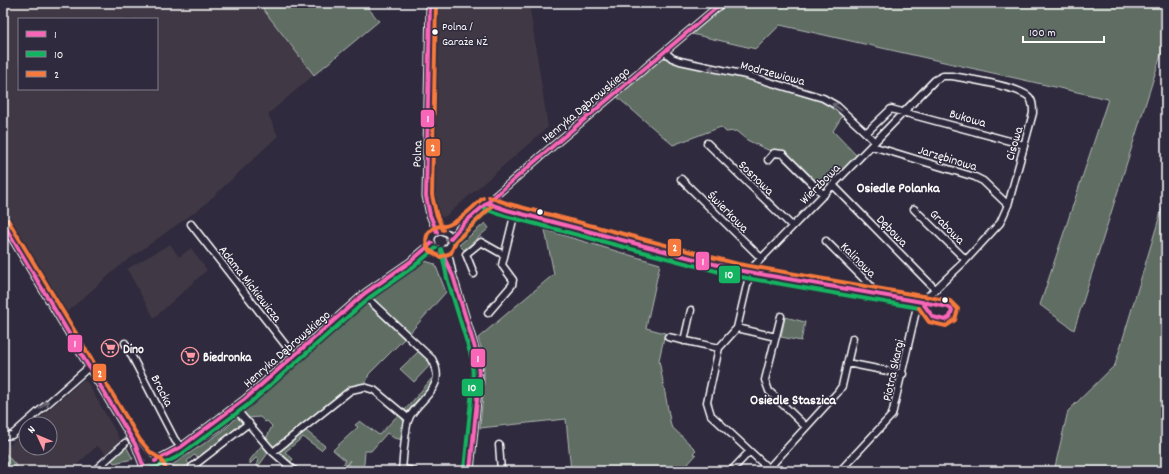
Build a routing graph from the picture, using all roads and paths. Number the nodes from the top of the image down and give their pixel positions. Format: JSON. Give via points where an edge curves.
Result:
{"nodes":[{"id":1,"x":430,"y":3,"type":"edge"},
{"id":2,"x":722,"y":3,"type":"edge"},
{"id":3,"x":664,"y":52,"type":"junction"},
{"id":4,"x":906,"y":111,"type":"junction"},
{"id":5,"x":866,"y":133,"type":"junction"},
{"id":6,"x":707,"y":143,"type":"dead end"},
{"id":7,"x":874,"y":144,"type":"junction"},
{"id":8,"x":1024,"y":145,"type":"junction"},
{"id":9,"x":768,"y":160,"type":"dead end"},
{"id":10,"x":681,"y":179,"type":"dead end"},
{"id":11,"x":833,"y":185,"type":"junction"},
{"id":12,"x":824,"y":195,"type":"junction"},
{"id":13,"x":487,"y":203,"type":"junction"},
{"id":14,"x":1008,"y":205,"type":"junction"},
{"id":15,"x":914,"y":209,"type":"dead end"},
{"id":16,"x":515,"y":212,"type":"junction"},
{"id":17,"x":3,"y":224,"type":"edge"},
{"id":18,"x":191,"y":224,"type":"dead end"},
{"id":19,"x":792,"y":226,"type":"junction"},
{"id":20,"x":437,"y":232,"type":"junction"},
{"id":21,"x":448,"y":236,"type":"junction"},
{"id":22,"x":826,"y":241,"type":"dead end"},
{"id":23,"x":432,"y":243,"type":"junction"},
{"id":24,"x":441,"y":249,"type":"junction"},
{"id":25,"x":504,"y":255,"type":"junction"},
{"id":26,"x":761,"y":258,"type":"junction"},
{"id":27,"x":966,"y":260,"type":"junction"},
{"id":28,"x":410,"y":262,"type":"junction"},
{"id":29,"x":750,"y":272,"type":"junction"},
{"id":30,"x":474,"y":274,"type":"dead end"},
{"id":31,"x":936,"y":290,"type":"junction"},
{"id":32,"x":366,"y":293,"type":"junction"},
{"id":33,"x":872,"y":294,"type":"junction"},
{"id":34,"x":920,"y":302,"type":"junction"},
{"id":35,"x":691,"y":310,"type":"dead end"},
{"id":36,"x":488,"y":313,"type":"dead end"},
{"id":37,"x":781,"y":316,"type":"dead end"},
{"id":38,"x":737,"y":328,"type":"junction"},
{"id":39,"x":668,"y":337,"type":"dead end"},
{"id":40,"x":776,"y":337,"type":"junction"},
{"id":41,"x":853,"y":338,"type":"dead end"},
{"id":42,"x":684,"y":341,"type":"junction"},
{"id":43,"x":125,"y":343,"type":"dead end"},
{"id":44,"x":719,"y":348,"type":"junction"},
{"id":45,"x":294,"y":356,"type":"junction"},
{"id":46,"x":847,"y":363,"type":"junction"},
{"id":47,"x":89,"y":367,"type":"junction"},
{"id":48,"x":903,"y":374,"type":"junction"},
{"id":49,"x":234,"y":407,"type":"junction"},
{"id":50,"x":409,"y":419,"type":"junction"},
{"id":51,"x":249,"y":423,"type":"junction"},
{"id":52,"x":806,"y":427,"type":"junction"},
{"id":53,"x":3,"y":436,"type":"edge"},
{"id":54,"x":125,"y":443,"type":"dead end"},
{"id":55,"x":135,"y":444,"type":"junction"},
{"id":56,"x":499,"y":445,"type":"dead end"},
{"id":57,"x":179,"y":449,"type":"junction"},
{"id":58,"x":273,"y":452,"type":"junction"},
{"id":59,"x":749,"y":452,"type":"junction"},
{"id":60,"x":153,"y":461,"type":"junction"},
{"id":61,"x":142,"y":468,"type":"edge"},
{"id":62,"x":192,"y":468,"type":"dead end"},
{"id":63,"x":160,"y":470,"type":"edge"},
{"id":64,"x":402,"y":470,"type":"edge"},
{"id":65,"x":770,"y":470,"type":"edge"},
{"id":66,"x":94,"y":471,"type":"edge"},
{"id":67,"x":295,"y":471,"type":"edge"},
{"id":68,"x":414,"y":471,"type":"edge"},
{"id":69,"x":470,"y":471,"type":"edge"},
{"id":70,"x":501,"y":471,"type":"edge"},
{"id":71,"x":731,"y":471,"type":"edge"},
{"id":72,"x":840,"y":471,"type":"edge"}],
"edges":[{"from":1,"to":20,"type":"street","name":"Polna","via":[[426,196]]},
{"from":2,"to":3,"type":"street","name":"Henryka Dąbrowskiego"},
{"from":5,"to":3,"type":"street","name":"Modrzewiowa","one_way":true,"via":[[837,106],[823,98],[746,75],[680,61]]},
{"from":3,"to":13,"type":"street","name":"Henryka Dąbrowskiego"},
{"from":4,"to":5,"type":"street","via":[[891,109]]},
{"from":4,"to":7,"type":"street","name":"Wierzbowa"},
{"from":4,"to":8,"type":"street","name":"Bukowa"},
{"from":4,"to":8,"type":"street","name":"Cisowa","via":[[935,80],[943,76],[1015,90],[1028,96],[1032,102],[1033,113]]},
{"from":5,"to":7,"type":"street","name":"Modrzewiowa"},
{"from":6,"to":19,"type":"street","name":"Sosnowa"},
{"from":7,"to":11,"type":"street","name":"Wierzbowa"},
{"from":7,"to":14,"type":"street","name":"Jarzębinowa","via":[[975,177],[983,181]]},
{"from":8,"to":14,"type":"street","name":"Cisowa"},
{"from":9,"to":12,"type":"street","via":[[774,154],[783,154]]},
{"from":10,"to":26,"type":"street","name":"Świerkowa"},
{"from":11,"to":12,"type":"street","name":"Wierzbowa"},
{"from":11,"to":31,"type":"street","name":"Dębowa"},
{"from":12,"to":19,"type":"street","name":"Wierzbowa"},
{"from":13,"to":16,"type":"street"},
{"from":13,"to":21,"type":"street","name":"Henryka Dąbrowskiego"},
{"from":14,"to":27,"type":"street","name":"Cisowa","via":[[1000,223]]},
{"from":15,"to":27,"type":"street","name":"Grabowa"},
{"from":16,"to":25,"type":"street"},
{"from":16,"to":29,"type":"street"},
{"from":17,"to":47,"type":"street"},
{"from":18,"to":45,"type":"street","name":"Adama Mickiewicza"},
{"from":19,"to":26,"type":"street","name":"Wierzbowa"},
{"from":20,"to":21,"type":"street"},
{"from":20,"to":23,"type":"street","via":[[432,236]]},
{"from":21,"to":24,"type":"street","via":[[450,244]]},
{"from":22,"to":33,"type":"street","name":"Kalinowa","via":[[869,284],[873,289]]},
{"from":23,"to":24,"type":"street"},
{"from":23,"to":28,"type":"street"},
{"from":24,"to":28,"type":"street"},
{"from":24,"to":69,"type":"street","via":[[453,276],[475,345],[478,368]]},
{"from":25,"to":30,"type":"street","via":[[481,242],[466,254]]},
{"from":25,"to":36,"type":"street","via":[[502,265],[513,280],[512,285]]},
{"from":26,"to":29,"type":"street","name":"Wierzbowa"},
{"from":27,"to":31,"type":"street","name":"Cisowa"},
{"from":28,"to":32,"type":"street","name":"Henryka Dąbrowskiego"},
{"from":29,"to":33,"type":"street"},
{"from":29,"to":38,"type":"street"},
{"from":31,"to":34,"type":"street","name":"Cisowa"},
{"from":32,"to":45,"type":"street","name":"Henryka Dąbrowskiego"},
{"from":32,"to":50,"type":"street","via":[[368,299],[432,359],[435,366],[433,389]]},
{"from":33,"to":34,"type":"street"},
{"from":34,"to":48,"type":"street","name":"Piotra Skargi"},
{"from":35,"to":42,"type":"street"},
{"from":37,"to":40,"type":"street"},
{"from":38,"to":40,"type":"street"},
{"from":38,"to":44,"type":"street"},
{"from":39,"to":42,"type":"street"},
{"from":40,"to":52,"type":"street","via":[[766,380],[769,391]]},
{"from":41,"to":46,"type":"street"},
{"from":42,"to":44,"type":"street"},
{"from":43,"to":57,"type":"street","name":"Bracka"},
{"from":44,"to":59,"type":"street","via":[[707,402],[711,415]]},
{"from":45,"to":49,"type":"street","name":"Henryka Dąbrowskiego"},
{"from":46,"to":48,"type":"street"},
{"from":46,"to":52,"type":"street","via":[[842,386]]},
{"from":53,"to":47,"type":"street","one_way":true,"via":[[12,435]]},
{"from":47,"to":55,"type":"street"},
{"from":48,"to":72,"type":"street","name":"Piotra Skargi","via":[[892,415]]},
{"from":49,"to":51,"type":"street"},
{"from":49,"to":57,"type":"street","name":"Henryka Dąbrowskiego"},
{"from":50,"to":58,"type":"street","via":[[374,390],[364,387],[351,390]]},
{"from":50,"to":64,"type":"street"},
{"from":51,"to":58,"type":"street"},
{"from":51,"to":62,"type":"street"},
{"from":52,"to":65,"type":"street"},
{"from":54,"to":66,"type":"street"},
{"from":55,"to":60,"type":"street"},
{"from":55,"to":61,"type":"street"},
{"from":56,"to":70,"type":"street"},
{"from":57,"to":60,"type":"street","name":"Henryka Dąbrowskiego"},
{"from":57,"to":63,"type":"street","name":"Henryka Dąbrowskiego"},
{"from":58,"to":67,"type":"street"},
{"from":59,"to":65,"type":"street"},
{"from":59,"to":71,"type":"street"},
{"from":60,"to":61,"type":"street","name":"Henryka Dąbrowskiego"},
{"from":60,"to":63,"type":"street"},
{"from":64,"to":68,"type":"street"}]}
